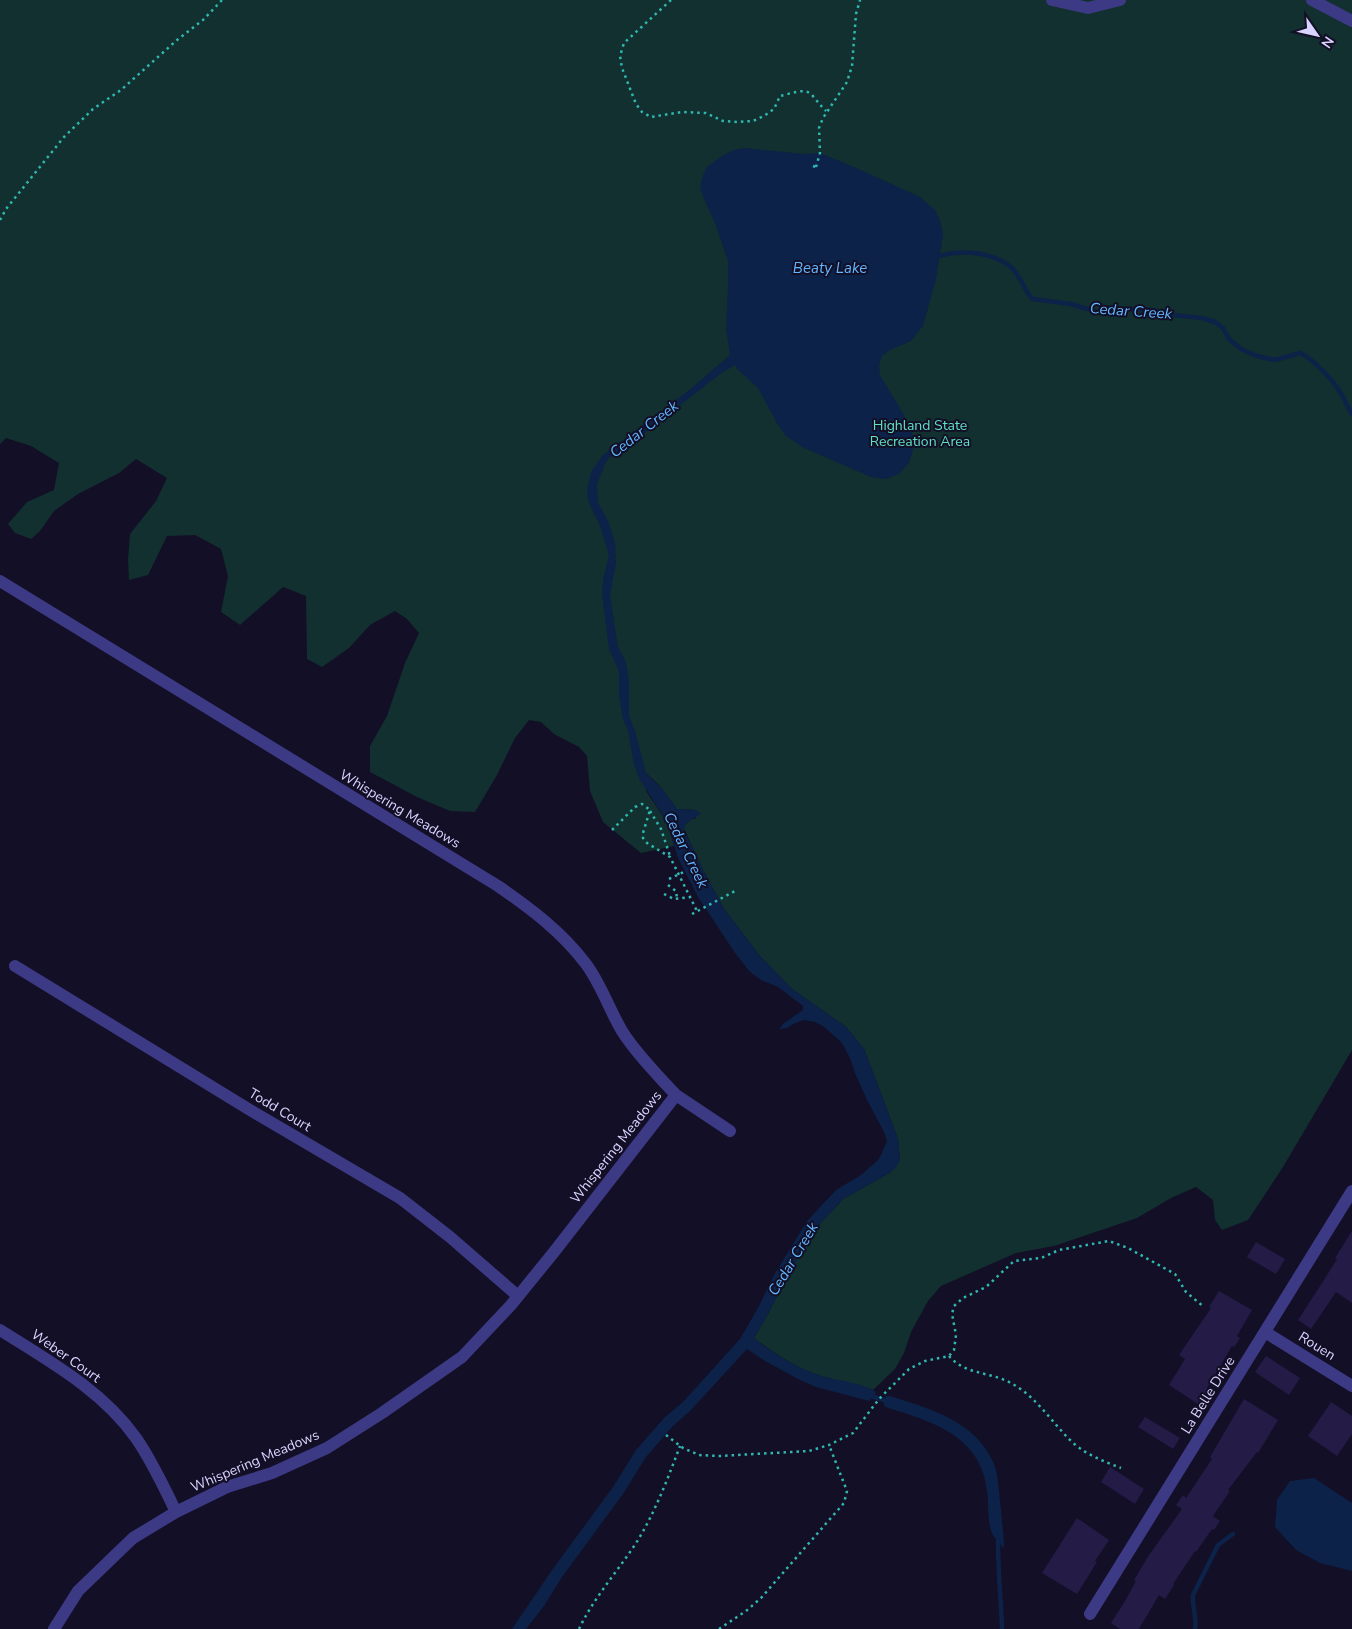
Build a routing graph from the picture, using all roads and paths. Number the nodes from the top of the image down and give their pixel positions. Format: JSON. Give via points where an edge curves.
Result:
{"nodes":[{"id":1,"x":222,"y":0,"type":"edge"},
{"id":2,"x":670,"y":0,"type":"edge"},
{"id":3,"x":860,"y":0,"type":"edge"},
{"id":4,"x":1052,"y":0,"type":"edge"},
{"id":5,"x":1120,"y":0,"type":"edge"},
{"id":6,"x":1312,"y":0,"type":"edge"},
{"id":7,"x":1352,"y":21,"type":"edge"},
{"id":8,"x":826,"y":111,"type":"junction"},
{"id":9,"x":816,"y":167,"type":"dead end"},
{"id":10,"x":0,"y":220,"type":"edge"},
{"id":11,"x":0,"y":581,"type":"edge"},
{"id":12,"x":650,"y":810,"type":"junction"},
{"id":13,"x":612,"y":830,"type":"dead end"},
{"id":14,"x":670,"y":858,"type":"junction"},
{"id":15,"x":686,"y":871,"type":"dead end"},
{"id":16,"x":679,"y":874,"type":"junction"},
{"id":17,"x":669,"y":880,"type":"dead end"},
{"id":18,"x":668,"y":885,"type":"dead end"},
{"id":19,"x":735,"y":891,"type":"dead end"},
{"id":20,"x":664,"y":894,"type":"dead end"},
{"id":21,"x":690,"y":897,"type":"junction"},
{"id":22,"x":677,"y":898,"type":"junction"},
{"id":23,"x":698,"y":910,"type":"junction"},
{"id":24,"x":692,"y":914,"type":"dead end"},
{"id":25,"x":15,"y":966,"type":"dead end"},
{"id":26,"x":676,"y":1095,"type":"junction"},
{"id":27,"x":730,"y":1131,"type":"dead end"},
{"id":28,"x":1352,"y":1192,"type":"edge"},
{"id":29,"x":518,"y":1296,"type":"junction"},
{"id":30,"x":1204,"y":1307,"type":"dead end"},
{"id":31,"x":0,"y":1330,"type":"edge"},
{"id":32,"x":1265,"y":1332,"type":"junction"},
{"id":33,"x":949,"y":1356,"type":"junction"},
{"id":34,"x":1352,"y":1386,"type":"edge"},
{"id":35,"x":666,"y":1435,"type":"dead end"},
{"id":36,"x":829,"y":1445,"type":"junction"},
{"id":37,"x":680,"y":1446,"type":"junction"},
{"id":38,"x":1121,"y":1468,"type":"dead end"},
{"id":39,"x":176,"y":1512,"type":"junction"},
{"id":40,"x":1090,"y":1614,"type":"dead end"},
{"id":41,"x":54,"y":1629,"type":"edge"},
{"id":42,"x":579,"y":1629,"type":"edge"},
{"id":43,"x":719,"y":1629,"type":"edge"}],
"edges":[{"from":1,"to":10,"type":"path","via":[[121,90],[92,108],[64,137]]},
{"from":2,"to":8,"type":"path","via":[[624,43],[620,56],[636,104],[642,112],[651,117],[682,112],[706,113],[723,121],[753,121],[774,109],[780,96],[804,90]]},
{"from":3,"to":8,"type":"path","via":[[852,66],[847,82]]},
{"from":4,"to":5,"type":"street","via":[[1088,8]]},
{"from":6,"to":7,"type":"street"},
{"from":8,"to":9,"type":"path","via":[[819,128],[820,153]]},
{"from":11,"to":26,"type":"street","name":"Whispering Meadows","via":[[530,908],[569,944],[586,965],[622,1032]]},
{"from":12,"to":13,"type":"path","via":[[642,804],[635,807]]},
{"from":12,"to":14,"type":"path","via":[[658,822]]},
{"from":12,"to":14,"type":"path","via":[[643,838]]},
{"from":14,"to":16,"type":"path"},
{"from":15,"to":16,"type":"path"},
{"from":16,"to":17,"type":"path"},
{"from":16,"to":21,"type":"path"},
{"from":18,"to":22,"type":"path","via":[[676,891]]},
{"from":19,"to":23,"type":"path"},
{"from":20,"to":22,"type":"path"},
{"from":21,"to":22,"type":"path"},
{"from":21,"to":23,"type":"path"},
{"from":23,"to":24,"type":"path"},
{"from":25,"to":29,"type":"street","name":"Todd Court","via":[[400,1198],[444,1231]]},
{"from":26,"to":27,"type":"street"},
{"from":26,"to":29,"type":"street","name":"Whispering Meadows"},
{"from":28,"to":32,"type":"street","name":"La Belle Drive"},
{"from":29,"to":39,"type":"street","name":"Whispering Meadows","via":[[462,1357],[343,1438],[272,1473],[227,1488]]},
{"from":30,"to":33,"type":"path","via":[[1186,1292],[1175,1274],[1128,1248],[1109,1241],[1059,1250],[1041,1258],[1014,1261],[986,1287],[954,1306],[952,1314],[956,1335],[954,1350]]},
{"from":31,"to":39,"type":"street","name":"Weber Court","via":[[85,1385],[116,1414],[155,1468]]},
{"from":32,"to":34,"type":"street","name":"Rouen"},
{"from":32,"to":40,"type":"street","name":"La Belle Drive"},
{"from":33,"to":36,"type":"path","via":[[925,1361],[909,1369],[879,1399],[853,1433]]},
{"from":33,"to":38,"type":"path","via":[[968,1370],[1008,1382],[1024,1392],[1086,1452]]},
{"from":35,"to":37,"type":"path"},
{"from":36,"to":37,"type":"path","via":[[809,1451],[719,1456],[699,1455]]},
{"from":36,"to":43,"type":"path","via":[[847,1491],[844,1503],[761,1598]]},
{"from":37,"to":42,"type":"path","via":[[643,1530]]},
{"from":39,"to":41,"type":"street","name":"Whispering Meadows","via":[[133,1538],[78,1591]]}]}
